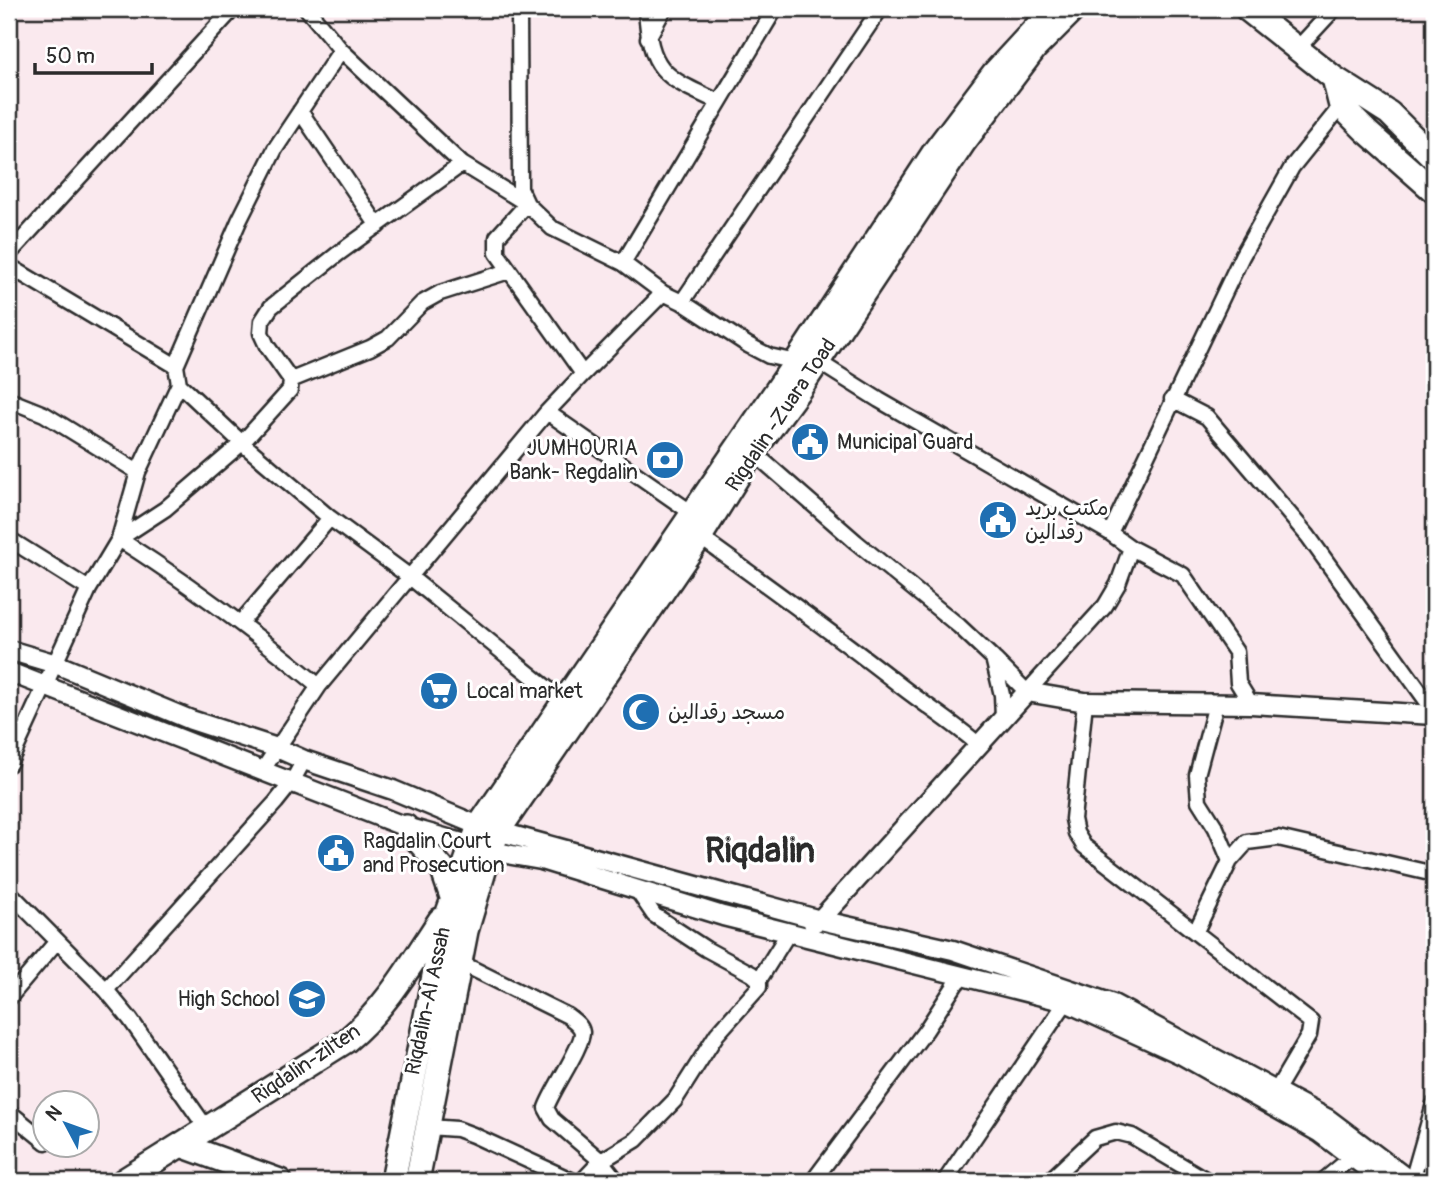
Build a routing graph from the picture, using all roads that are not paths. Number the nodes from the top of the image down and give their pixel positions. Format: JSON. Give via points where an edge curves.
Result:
{"nodes":[{"id":1,"x":233,"y":9,"type":"edge"},
{"id":2,"x":307,"y":9,"type":"edge"},
{"id":3,"x":519,"y":9,"type":"edge"},
{"id":4,"x":646,"y":9,"type":"edge"},
{"id":5,"x":664,"y":9,"type":"edge"},
{"id":6,"x":775,"y":9,"type":"edge"},
{"id":7,"x":880,"y":9,"type":"edge"},
{"id":8,"x":1053,"y":9,"type":"edge"},
{"id":9,"x":1074,"y":9,"type":"edge"},
{"id":10,"x":1247,"y":9,"type":"edge"},
{"id":11,"x":1334,"y":9,"type":"edge"},
{"id":12,"x":648,"y":38,"type":"junction"},
{"id":13,"x":1297,"y":49,"type":"junction"},
{"id":14,"x":341,"y":50,"type":"junction"},
{"id":15,"x":1343,"y":91,"type":"junction"},
{"id":16,"x":719,"y":102,"type":"junction"},
{"id":17,"x":300,"y":111,"type":"junction"},
{"id":18,"x":1434,"y":158,"type":"edge"},
{"id":19,"x":463,"y":164,"type":"junction"},
{"id":20,"x":1434,"y":191,"type":"edge"},
{"id":21,"x":527,"y":204,"type":"junction"},
{"id":22,"x":379,"y":226,"type":"junction"},
{"id":23,"x":9,"y":254,"type":"edge"},
{"id":24,"x":623,"y":263,"type":"junction"},
{"id":25,"x":9,"y":266,"type":"edge"},
{"id":26,"x":509,"y":271,"type":"junction"},
{"id":27,"x":663,"y":293,"type":"junction"},
{"id":28,"x":682,"y":302,"type":"junction"},
{"id":29,"x":807,"y":361,"type":"junction"},
{"id":30,"x":176,"y":366,"type":"junction"},
{"id":31,"x":583,"y":374,"type":"junction"},
{"id":32,"x":291,"y":380,"type":"junction"},
{"id":33,"x":179,"y":384,"type":"junction"},
{"id":34,"x":1172,"y":399,"type":"junction"},
{"id":35,"x":9,"y":400,"type":"edge"},
{"id":36,"x":547,"y":412,"type":"junction"},
{"id":37,"x":242,"y":443,"type":"junction"},
{"id":38,"x":753,"y":452,"type":"junction"},
{"id":39,"x":138,"y":472,"type":"junction"},
{"id":40,"x":692,"y":513,"type":"junction"},
{"id":41,"x":330,"y":518,"type":"junction"},
{"id":42,"x":1110,"y":533,"type":"junction"},
{"id":43,"x":700,"y":537,"type":"junction"},
{"id":44,"x":9,"y":539,"type":"edge"},
{"id":45,"x":119,"y":539,"type":"junction"},
{"id":46,"x":1131,"y":548,"type":"junction"},
{"id":47,"x":410,"y":576,"type":"junction"},
{"id":48,"x":89,"y":589,"type":"junction"},
{"id":49,"x":241,"y":622,"type":"junction"},
{"id":50,"x":9,"y":650,"type":"edge"},
{"id":51,"x":993,"y":658,"type":"junction"},
{"id":52,"x":56,"y":664,"type":"junction"},
{"id":53,"x":9,"y":671,"type":"edge"},
{"id":54,"x":46,"y":685,"type":"junction"},
{"id":55,"x":319,"y":686,"type":"junction"},
{"id":56,"x":1027,"y":692,"type":"junction"},
{"id":57,"x":1085,"y":702,"type":"junction"},
{"id":58,"x":1216,"y":704,"type":"junction"},
{"id":59,"x":1251,"y":704,"type":"junction"},
{"id":60,"x":572,"y":708,"type":"junction"},
{"id":61,"x":1434,"y":713,"type":"edge"},
{"id":62,"x":1003,"y":718,"type":"junction"},
{"id":63,"x":979,"y":745,"type":"junction"},
{"id":64,"x":277,"y":748,"type":"junction"},
{"id":65,"x":304,"y":760,"type":"junction"},
{"id":66,"x":9,"y":764,"type":"edge"},
{"id":67,"x":262,"y":771,"type":"junction"},
{"id":68,"x":292,"y":782,"type":"junction"},
{"id":69,"x":406,"y":827,"type":"junction"},
{"id":70,"x":485,"y":838,"type":"junction"},
{"id":71,"x":1230,"y":861,"type":"junction"},
{"id":72,"x":1434,"y":874,"type":"edge"},
{"id":73,"x":637,"y":890,"type":"junction"},
{"id":74,"x":9,"y":893,"type":"edge"},
{"id":75,"x":451,"y":902,"type":"junction"},
{"id":76,"x":820,"y":920,"type":"junction"},
{"id":77,"x":1196,"y":931,"type":"junction"},
{"id":78,"x":789,"y":932,"type":"junction"},
{"id":79,"x":57,"y":941,"type":"junction"},
{"id":80,"x":459,"y":962,"type":"junction"},
{"id":81,"x":961,"y":975,"type":"junction"},
{"id":82,"x":759,"y":980,"type":"junction"},
{"id":83,"x":106,"y":990,"type":"junction"},
{"id":84,"x":1069,"y":996,"type":"junction"},
{"id":85,"x":9,"y":998,"type":"edge"},
{"id":86,"x":1276,"y":1091,"type":"junction"},
{"id":87,"x":1434,"y":1104,"type":"edge"},
{"id":88,"x":9,"y":1112,"type":"edge"},
{"id":89,"x":428,"y":1127,"type":"junction"},
{"id":90,"x":207,"y":1129,"type":"junction"},
{"id":91,"x":32,"y":1131,"type":"edge"},
{"id":92,"x":181,"y":1145,"type":"junction"},
{"id":93,"x":1352,"y":1157,"type":"junction"},
{"id":94,"x":601,"y":1161,"type":"junction"},
{"id":95,"x":1380,"y":1171,"type":"edge"},
{"id":96,"x":124,"y":1181,"type":"edge"},
{"id":97,"x":279,"y":1181,"type":"edge"},
{"id":98,"x":393,"y":1181,"type":"edge"},
{"id":99,"x":417,"y":1181,"type":"edge"},
{"id":100,"x":573,"y":1181,"type":"edge"},
{"id":101,"x":582,"y":1181,"type":"edge"},
{"id":102,"x":617,"y":1181,"type":"edge"},
{"id":103,"x":813,"y":1181,"type":"edge"},
{"id":104,"x":945,"y":1181,"type":"edge"},
{"id":105,"x":1049,"y":1181,"type":"edge"},
{"id":106,"x":1209,"y":1181,"type":"edge"},
{"id":107,"x":1323,"y":1181,"type":"edge"},
{"id":108,"x":1411,"y":1181,"type":"edge"}],
"edges":[{"from":1,"to":23,"type":"street"},
{"from":2,"to":14,"type":"street"},
{"from":3,"to":21,"type":"street","via":[[520,189]]},
{"from":4,"to":12,"type":"street"},
{"from":5,"to":12,"type":"street"},
{"from":6,"to":16,"type":"street"},
{"from":7,"to":28,"type":"street"},
{"from":8,"to":29,"type":"main road","name":"Rigdalin -Zuara Toad","via":[[965,109]]},
{"from":9,"to":29,"type":"main road","name":"Rigdalin -Zuara Toad","via":[[1035,48]]},
{"from":10,"to":13,"type":"main road"},
{"from":11,"to":13,"type":"street"},
{"from":12,"to":16,"type":"street","via":[[657,64],[667,74]]},
{"from":13,"to":15,"type":"main road"},
{"from":14,"to":17,"type":"street"},
{"from":14,"to":19,"type":"street"},
{"from":15,"to":18,"type":"main road","via":[[1389,113]]},
{"from":15,"to":20,"type":"main road","via":[[1366,131]]},
{"from":15,"to":34,"type":"street","via":[[1292,167],[1242,256]]},
{"from":16,"to":24,"type":"street"},
{"from":17,"to":22,"type":"street"},
{"from":17,"to":30,"type":"street","via":[[239,221]]},
{"from":19,"to":21,"type":"street"},
{"from":19,"to":22,"type":"street"},
{"from":21,"to":24,"type":"street","via":[[552,229]]},
{"from":21,"to":26,"type":"street","via":[[497,237],[497,253]]},
{"from":22,"to":32,"type":"street","via":[[286,293],[266,314],[261,333]]},
{"from":24,"to":27,"type":"street"},
{"from":25,"to":30,"type":"street"},
{"from":26,"to":31,"type":"street"},
{"from":26,"to":32,"type":"street","via":[[440,293],[422,303],[388,338]]},
{"from":27,"to":28,"type":"street"},
{"from":27,"to":31,"type":"street"},
{"from":28,"to":29,"type":"street","via":[[769,356]]},
{"from":29,"to":38,"type":"main road","name":"Rigdalin -Zuara Toad"},
{"from":29,"to":40,"type":"main road","name":"Rigdalin -Zuara Toad"},
{"from":29,"to":42,"type":"street"},
{"from":30,"to":33,"type":"street"},
{"from":31,"to":36,"type":"street"},
{"from":32,"to":37,"type":"street","via":[[290,390]]},
{"from":33,"to":37,"type":"street"},
{"from":33,"to":39,"type":"street"},
{"from":34,"to":42,"type":"street"},
{"from":34,"to":61,"type":"street","via":[[1207,417],[1308,536]]},
{"from":35,"to":39,"type":"street","via":[[44,414]]},
{"from":36,"to":40,"type":"street"},
{"from":36,"to":47,"type":"street"},
{"from":37,"to":41,"type":"street"},
{"from":37,"to":45,"type":"street","via":[[165,509]]},
{"from":38,"to":43,"type":"main road","name":"Rigdalin -Zuara Toad"},
{"from":38,"to":51,"type":"street"},
{"from":39,"to":45,"type":"street"},
{"from":40,"to":60,"type":"main road","name":"Rigdalin -Zuara Toad"},
{"from":41,"to":47,"type":"street"},
{"from":41,"to":49,"type":"street"},
{"from":42,"to":46,"type":"street"},
{"from":43,"to":60,"type":"main road","name":"Rigdalin -Zuara Toad"},
{"from":43,"to":63,"type":"street"},
{"from":44,"to":48,"type":"street"},
{"from":45,"to":48,"type":"street"},
{"from":45,"to":49,"type":"street"},
{"from":46,"to":56,"type":"street","via":[[1105,606]]},
{"from":46,"to":59,"type":"street","via":[[1183,575],[1236,652],[1238,683]]},
{"from":47,"to":55,"type":"street"},
{"from":47,"to":60,"type":"street"},
{"from":48,"to":52,"type":"street"},
{"from":49,"to":55,"type":"street"},
{"from":50,"to":52,"type":"street"},
{"from":51,"to":56,"type":"street"},
{"from":51,"to":62,"type":"street"},
{"from":52,"to":54,"type":"street"},
{"from":52,"to":64,"type":"street","via":[[191,720]]},
{"from":53,"to":54,"type":"street"},
{"from":54,"to":66,"type":"street"},
{"from":54,"to":67,"type":"street"},
{"from":55,"to":64,"type":"street"},
{"from":56,"to":57,"type":"street"},
{"from":56,"to":62,"type":"street"},
{"from":57,"to":58,"type":"street"},
{"from":57,"to":77,"type":"street","via":[[1073,820],[1076,833],[1084,846]]},
{"from":58,"to":59,"type":"street"},
{"from":58,"to":71,"type":"street","via":[[1197,775],[1199,801]]},
{"from":59,"to":61,"type":"street"},
{"from":60,"to":70,"type":"main road","name":"Rigdalin -Zuara Toad"},
{"from":62,"to":63,"type":"street"},
{"from":63,"to":76,"type":"street"},
{"from":64,"to":65,"type":"street"},
{"from":64,"to":67,"type":"street"},
{"from":65,"to":68,"type":"street"},
{"from":65,"to":70,"type":"street","via":[[393,790]]},
{"from":67,"to":68,"type":"street"},
{"from":68,"to":69,"type":"street"},
{"from":68,"to":83,"type":"street"},
{"from":69,"to":70,"type":"street"},
{"from":69,"to":75,"type":"main road","via":[[442,868]]},
{"from":70,"to":73,"type":"street"},
{"from":70,"to":75,"type":"main road","name":"Riqdalin-Al Assah"},
{"from":70,"to":76,"type":"street"},
{"from":70,"to":80,"type":"main road","name":"Riqdalin-Al Assah"},
{"from":71,"to":72,"type":"street","via":[[1247,842],[1278,838]]},
{"from":71,"to":77,"type":"street"},
{"from":73,"to":78,"type":"street"},
{"from":73,"to":82,"type":"street","via":[[654,915]]},
{"from":74,"to":79,"type":"street"},
{"from":75,"to":90,"type":"main road","name":"Riqdalin-zilten","via":[[379,1011],[362,1028]]},
{"from":75,"to":98,"type":"main road","name":"Riqdalin-Al Assah"},
{"from":76,"to":78,"type":"street"},
{"from":76,"to":84,"type":"street","via":[[953,950]]},
{"from":77,"to":86,"type":"street","via":[[1311,1022],[1309,1035]]},
{"from":78,"to":81,"type":"street"},
{"from":78,"to":82,"type":"street"},
{"from":79,"to":83,"type":"street"},
{"from":79,"to":85,"type":"street"},
{"from":80,"to":89,"type":"main road","name":"Riqdalin-Al Assah"},
{"from":80,"to":94,"type":"street","via":[[579,1024],[579,1042],[547,1108],[552,1119]]},
{"from":81,"to":84,"type":"street"},
{"from":81,"to":103,"type":"street","via":[[926,1030]]},
{"from":82,"to":94,"type":"street","via":[[759,987],[717,1034],[675,1100],[636,1140]]},
{"from":83,"to":90,"type":"street"},
{"from":84,"to":86,"type":"street","via":[[1113,1004]]},
{"from":84,"to":93,"type":"street","via":[[1320,1133]]},
{"from":84,"to":104,"type":"street"},
{"from":86,"to":95,"type":"street","via":[[1328,1119]]},
{"from":87,"to":108,"type":"street"},
{"from":88,"to":91,"type":"street"},
{"from":89,"to":99,"type":"main road","name":"Riqdalin-Al Assah"},
{"from":89,"to":100,"type":"street","via":[[457,1129]]},
{"from":90,"to":92,"type":"main road","name":"Riqdalin-zilten"},
{"from":92,"to":96,"type":"main road","name":"Riqdalin-zilten"},
{"from":92,"to":97,"type":"main road"},
{"from":93,"to":95,"type":"street"},
{"from":93,"to":107,"type":"street"},
{"from":94,"to":101,"type":"street"},
{"from":94,"to":102,"type":"street"},
{"from":95,"to":108,"type":"street"},
{"from":105,"to":106,"type":"street","via":[[1095,1138],[1116,1132],[1132,1136]]}]}
